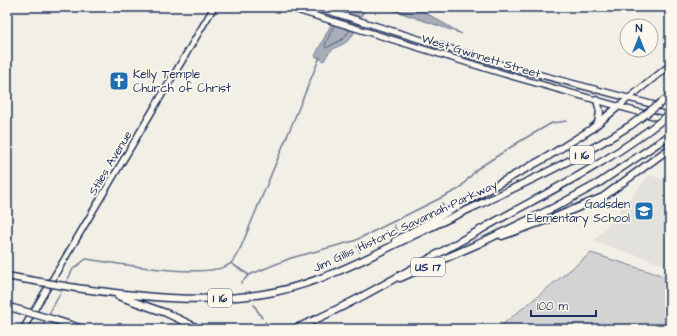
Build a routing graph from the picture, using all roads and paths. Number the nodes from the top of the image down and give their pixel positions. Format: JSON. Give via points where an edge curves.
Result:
{"nodes":[{"id":1,"x":214,"y":7,"type":"edge"},
{"id":2,"x":287,"y":7,"type":"edge"},
{"id":3,"x":315,"y":7,"type":"edge"},
{"id":4,"x":670,"y":65,"type":"edge"},
{"id":5,"x":670,"y":96,"type":"edge"},
{"id":6,"x":630,"y":98,"type":"junction"},
{"id":7,"x":597,"y":100,"type":"junction"},
{"id":8,"x":619,"y":106,"type":"junction"},
{"id":9,"x":670,"y":109,"type":"edge"},
{"id":10,"x":670,"y":114,"type":"edge"},
{"id":11,"x":670,"y":121,"type":"edge"},
{"id":12,"x":598,"y":124,"type":"junction"},
{"id":13,"x":670,"y":135,"type":"edge"},
{"id":14,"x":670,"y":148,"type":"edge"},
{"id":15,"x":478,"y":244,"type":"junction"},
{"id":16,"x":381,"y":251,"type":"junction"},
{"id":17,"x":7,"y":276,"type":"edge"},
{"id":18,"x":378,"y":287,"type":"junction"},
{"id":19,"x":108,"y":292,"type":"junction"},
{"id":20,"x":8,"y":307,"type":"edge"},
{"id":21,"x":24,"y":329,"type":"edge"},
{"id":22,"x":82,"y":329,"type":"edge"},
{"id":23,"x":200,"y":329,"type":"edge"},
{"id":24,"x":294,"y":329,"type":"edge"}],
"edges":[{"from":1,"to":21,"type":"main road","name":"Stiles Avenue"},
{"from":2,"to":7,"type":"main road","name":"West Gwinnett Street"},
{"from":3,"to":6,"type":"main road","name":"West Gwinnett Street","via":[[503,65]]},
{"from":4,"to":6,"type":"main road"},
{"from":5,"to":16,"type":"highway","name":"Jim Gillis Historic Savannah Parkway","number":"I 16","bridge":true,"via":[[595,148]]},
{"from":6,"to":8,"type":"main road"},
{"from":6,"to":9,"type":"main road","name":"West Gwinnett Street"},
{"from":7,"to":8,"type":"main road","name":"West Gwinnett Street"},
{"from":7,"to":12,"type":"highway","via":[[600,112]]},
{"from":8,"to":11,"type":"main road","name":"West Gwinnett Street"},
{"from":8,"to":12,"type":"highway"},
{"from":10,"to":18,"type":"highway","number":"I 16","bridge":true,"via":[[627,146],[586,171]]},
{"from":12,"to":16,"type":"highway","via":[[548,157],[404,235]]},
{"from":13,"to":15,"type":"highway","number":"US 17","via":[[587,190]]},
{"from":14,"to":15,"type":"highway","via":[[603,197]]},
{"from":15,"to":18,"type":"highway","number":"US 17"},
{"from":16,"to":19,"type":"highway","name":"Jim Gillis Historic Savannah Parkway","number":"I 16","via":[[330,274],[275,292],[194,299],[157,298]]},
{"from":17,"to":19,"type":"highway","name":"Jim Gillis Historic Savannah Parkway","number":"I 16","bridge":true},
{"from":18,"to":24,"type":"highway","number":"I 16"},
{"from":19,"to":23,"type":"highway","via":[[166,313]]},
{"from":20,"to":22,"type":"highway","bridge":true}]}
